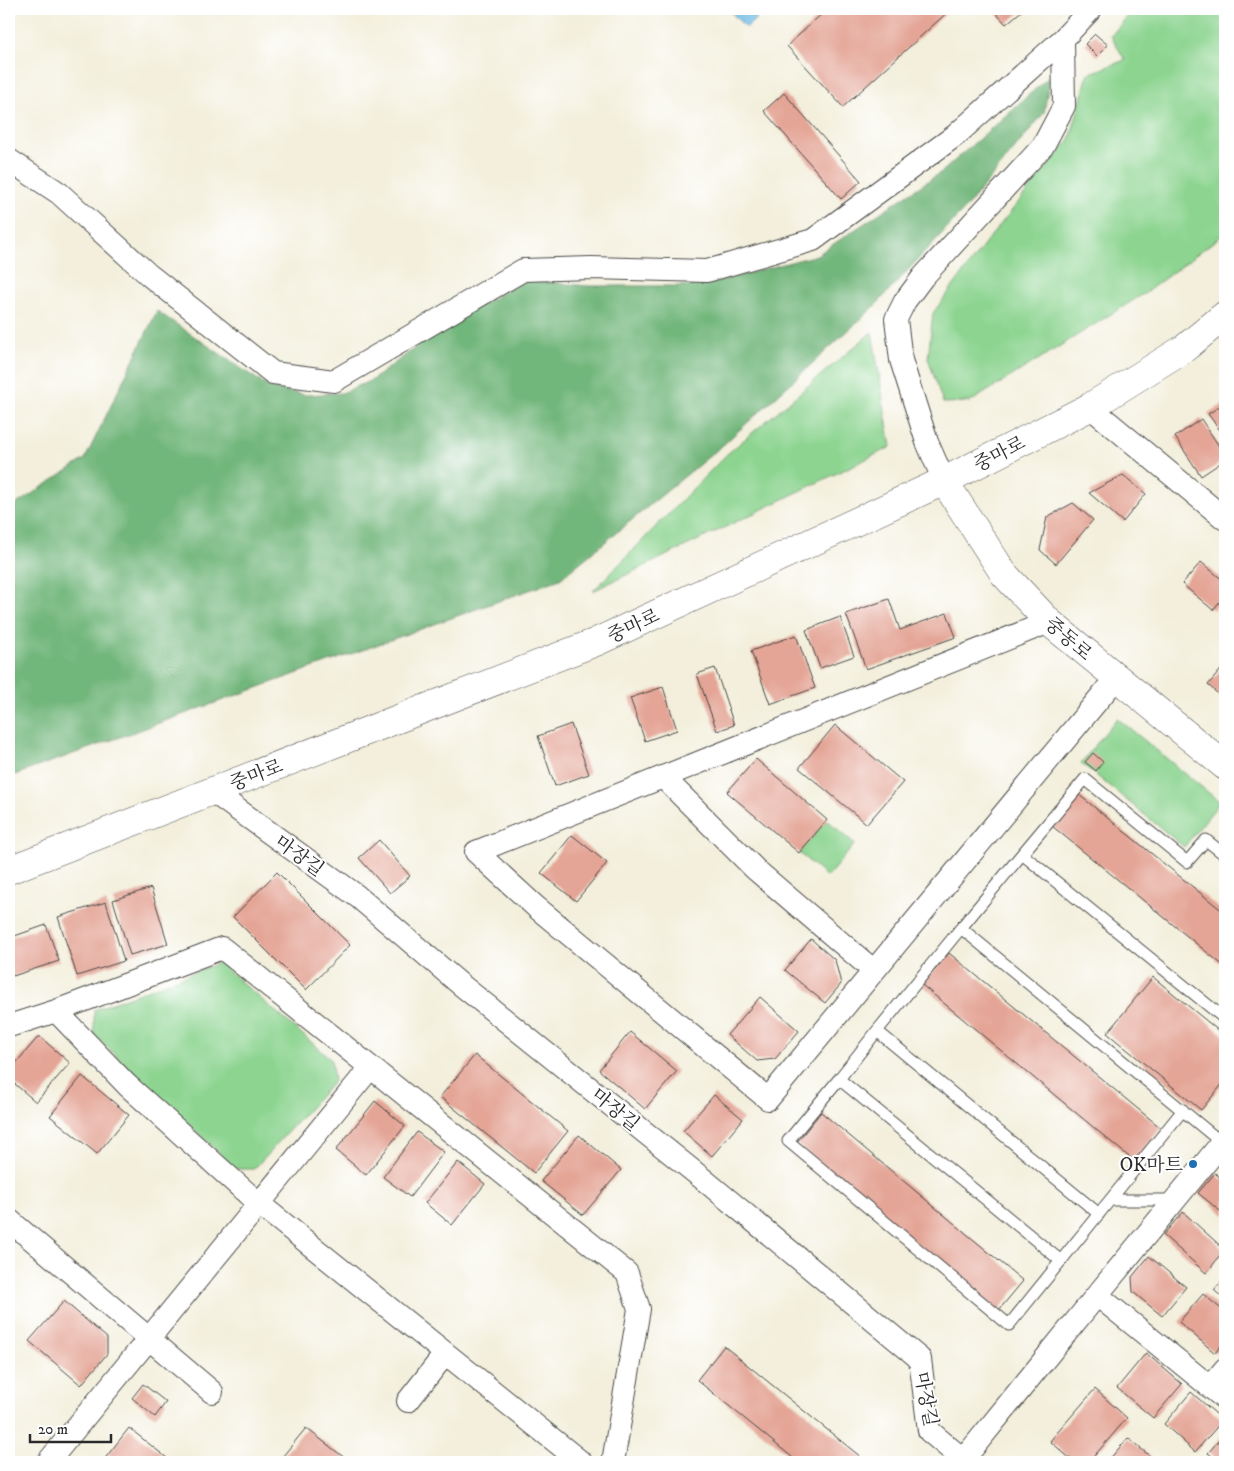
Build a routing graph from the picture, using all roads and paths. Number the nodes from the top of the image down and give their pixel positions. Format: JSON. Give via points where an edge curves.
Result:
{"nodes":[{"id":1,"x":1091,"y":9,"type":"edge"},
{"id":2,"x":1063,"y":39,"type":"junction"},
{"id":3,"x":9,"y":160,"type":"edge"},
{"id":4,"x":1225,"y":315,"type":"edge"},
{"id":5,"x":1090,"y":407,"type":"junction"},
{"id":6,"x":944,"y":481,"type":"junction"},
{"id":7,"x":1222,"y":511,"type":"edge"},
{"id":8,"x":1050,"y":622,"type":"junction"},
{"id":9,"x":1117,"y":678,"type":"junction"},
{"id":10,"x":1225,"y":766,"type":"edge"},
{"id":11,"x":663,"y":777,"type":"junction"},
{"id":12,"x":212,"y":791,"type":"junction"},
{"id":13,"x":1022,"y":854,"type":"junction"},
{"id":14,"x":1225,"y":855,"type":"edge"},
{"id":15,"x":9,"y":870,"type":"edge"},
{"id":16,"x":961,"y":928,"type":"junction"},
{"id":17,"x":874,"y":970,"type":"junction"},
{"id":18,"x":56,"y":1012,"type":"junction"},
{"id":19,"x":1225,"y":1019,"type":"edge"},
{"id":20,"x":9,"y":1026,"type":"edge"},
{"id":21,"x":877,"y":1031,"type":"junction"},
{"id":22,"x":370,"y":1068,"type":"junction"},
{"id":23,"x":839,"y":1079,"type":"junction"},
{"id":24,"x":1183,"y":1110,"type":"junction"},
{"id":25,"x":1224,"y":1141,"type":"edge"},
{"id":26,"x":1110,"y":1200,"type":"junction"},
{"id":27,"x":1175,"y":1200,"type":"junction"},
{"id":28,"x":258,"y":1203,"type":"junction"},
{"id":29,"x":1099,"y":1214,"type":"junction"},
{"id":30,"x":9,"y":1220,"type":"edge"},
{"id":31,"x":1061,"y":1260,"type":"junction"},
{"id":32,"x":1097,"y":1295,"type":"junction"},
{"id":33,"x":147,"y":1340,"type":"junction"},
{"id":34,"x":445,"y":1354,"type":"junction"},
{"id":35,"x":1225,"y":1369,"type":"edge"},
{"id":36,"x":212,"y":1392,"type":"dead end"},
{"id":37,"x":1218,"y":1393,"type":"edge"},
{"id":38,"x":408,"y":1401,"type":"dead end"},
{"id":39,"x":964,"y":1461,"type":"edge"},
{"id":40,"x":48,"y":1462,"type":"edge"},
{"id":41,"x":581,"y":1462,"type":"edge"},
{"id":42,"x":613,"y":1462,"type":"edge"}],
"edges":[{"from":1,"to":2,"type":"street"},
{"from":2,"to":3,"type":"street","via":[[956,135],[813,240],[707,271],[522,270],[334,381],[273,374],[149,275],[59,193]]},
{"from":2,"to":6,"type":"street","via":[[1064,106],[1043,146],[924,277],[896,319],[901,360],[927,442]]},
{"from":4,"to":5,"type":"street","name":"중마로","via":[[1185,348]]},
{"from":5,"to":6,"type":"street","name":"중마로"},
{"from":5,"to":7,"type":"street"},
{"from":6,"to":8,"type":"street","name":"중동로","via":[[1004,574]]},
{"from":6,"to":12,"type":"street","name":"중마로","via":[[596,642]]},
{"from":8,"to":9,"type":"street","name":"중동로"},
{"from":8,"to":11,"type":"street"},
{"from":9,"to":10,"type":"street","name":"중동로"},
{"from":9,"to":17,"type":"street"},
{"from":11,"to":17,"type":"street","via":[[755,869]]},
{"from":11,"to":17,"type":"street","via":[[476,852],[536,907],[768,1099]]},
{"from":12,"to":15,"type":"street","name":"중마로"},
{"from":12,"to":39,"type":"street","name":"마장길","via":[[357,896],[460,984],[920,1359],[930,1431]]},
{"from":13,"to":14,"type":"lane","via":[[1085,779],[1187,862],[1206,840]]},
{"from":13,"to":16,"type":"lane"},
{"from":13,"to":19,"type":"lane"},
{"from":16,"to":21,"type":"lane"},
{"from":16,"to":24,"type":"lane"},
{"from":18,"to":20,"type":"street"},
{"from":18,"to":22,"type":"street","via":[[222,948]]},
{"from":18,"to":28,"type":"street","via":[[127,1085]]},
{"from":21,"to":23,"type":"lane"},
{"from":21,"to":29,"type":"lane"},
{"from":22,"to":28,"type":"street"},
{"from":22,"to":42,"type":"street","via":[[627,1273],[639,1309]]},
{"from":23,"to":31,"type":"lane"},
{"from":23,"to":31,"type":"lane","via":[[788,1141],[1009,1325]]},
{"from":24,"to":25,"type":"lane"},
{"from":24,"to":26,"type":"lane"},
{"from":25,"to":27,"type":"street"},
{"from":26,"to":27,"type":"lane"},
{"from":26,"to":29,"type":"lane"},
{"from":27,"to":32,"type":"street"},
{"from":28,"to":33,"type":"street"},
{"from":28,"to":34,"type":"street"},
{"from":29,"to":31,"type":"lane"},
{"from":30,"to":33,"type":"street"},
{"from":32,"to":37,"type":"street"},
{"from":32,"to":39,"type":"street"},
{"from":33,"to":36,"type":"street"},
{"from":33,"to":40,"type":"street"},
{"from":34,"to":38,"type":"street"},
{"from":34,"to":41,"type":"street"},
{"from":35,"to":37,"type":"street"}]}
